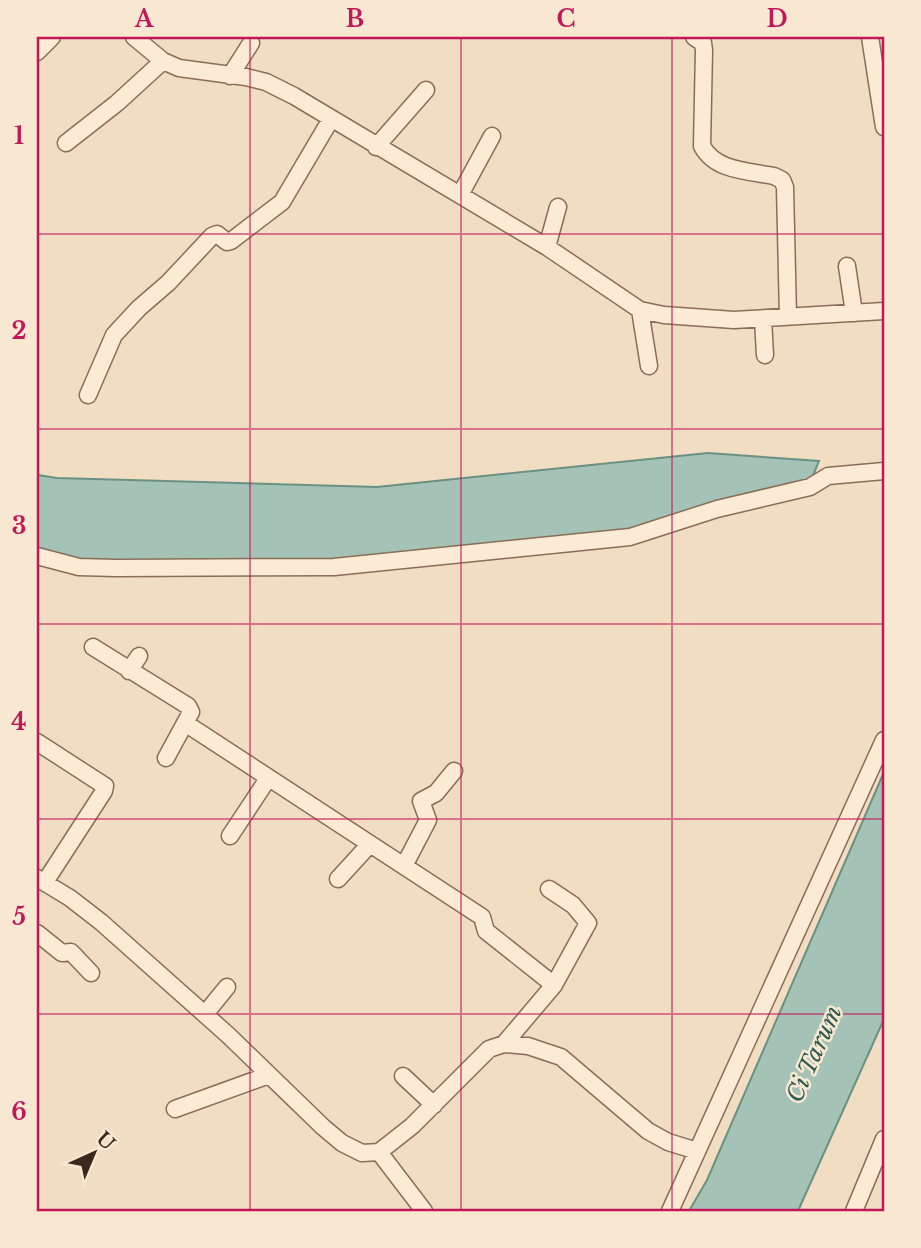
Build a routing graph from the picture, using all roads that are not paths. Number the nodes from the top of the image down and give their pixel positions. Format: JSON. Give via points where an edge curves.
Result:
{"nodes":[{"id":1,"x":52,"y":37,"type":"edge"},
{"id":2,"x":134,"y":37,"type":"edge"},
{"id":3,"x":694,"y":37,"type":"edge"},
{"id":4,"x":870,"y":37,"type":"edge"},
{"id":5,"x":251,"y":43,"type":"dead end"},
{"id":6,"x":37,"y":52,"type":"edge"},
{"id":7,"x":163,"y":61,"type":"junction"},
{"id":8,"x":230,"y":76,"type":"junction"},
{"id":9,"x":426,"y":90,"type":"dead end"},
{"id":10,"x":331,"y":120,"type":"junction"},
{"id":11,"x":884,"y":127,"type":"edge"},
{"id":12,"x":492,"y":136,"type":"dead end"},
{"id":13,"x":66,"y":143,"type":"dead end"},
{"id":14,"x":376,"y":147,"type":"junction"},
{"id":15,"x":460,"y":195,"type":"junction"},
{"id":16,"x":558,"y":207,"type":"dead end"},
{"id":17,"x":547,"y":247,"type":"junction"},
{"id":18,"x":847,"y":266,"type":"dead end"},
{"id":19,"x":639,"y":310,"type":"junction"},
{"id":20,"x":884,"y":310,"type":"edge"},
{"id":21,"x":854,"y":313,"type":"junction"},
{"id":22,"x":788,"y":317,"type":"junction"},
{"id":23,"x":762,"y":319,"type":"junction"},
{"id":24,"x":765,"y":355,"type":"dead end"},
{"id":25,"x":649,"y":366,"type":"dead end"},
{"id":26,"x":88,"y":395,"type":"dead end"},
{"id":27,"x":884,"y":471,"type":"edge"},
{"id":28,"x":37,"y":556,"type":"edge"},
{"id":29,"x":93,"y":648,"type":"dead end"},
{"id":30,"x":139,"y":656,"type":"dead end"},
{"id":31,"x":129,"y":671,"type":"junction"},
{"id":32,"x":185,"y":723,"type":"junction"},
{"id":33,"x":884,"y":740,"type":"edge"},
{"id":34,"x":37,"y":741,"type":"edge"},
{"id":35,"x":166,"y":758,"type":"dead end"},
{"id":36,"x":454,"y":771,"type":"dead end"},
{"id":37,"x":267,"y":780,"type":"junction"},
{"id":38,"x":230,"y":836,"type":"dead end"},
{"id":39,"x":370,"y":844,"type":"junction"},
{"id":40,"x":405,"y":864,"type":"junction"},
{"id":41,"x":338,"y":879,"type":"dead end"},
{"id":42,"x":40,"y":882,"type":"edge"},
{"id":43,"x":549,"y":889,"type":"dead end"},
{"id":44,"x":37,"y":933,"type":"edge"},
{"id":45,"x":91,"y":972,"type":"dead end"},
{"id":46,"x":554,"y":985,"type":"junction"},
{"id":47,"x":227,"y":987,"type":"dead end"},
{"id":48,"x":205,"y":1014,"type":"junction"},
{"id":49,"x":504,"y":1044,"type":"junction"},
{"id":50,"x":269,"y":1075,"type":"junction"},
{"id":51,"x":403,"y":1076,"type":"dead end"},
{"id":52,"x":434,"y":1105,"type":"junction"},
{"id":53,"x":175,"y":1109,"type":"dead end"},
{"id":54,"x":884,"y":1139,"type":"edge"},
{"id":55,"x":697,"y":1151,"type":"junction"},
{"id":56,"x":379,"y":1152,"type":"junction"},
{"id":57,"x":424,"y":1211,"type":"edge"},
{"id":58,"x":670,"y":1211,"type":"edge"},
{"id":59,"x":854,"y":1211,"type":"edge"}],
"edges":[{"from":1,"to":6,"type":"street"},
{"from":2,"to":7,"type":"street"},
{"from":3,"to":22,"type":"street","via":[[704,50],[702,146],[707,156],[718,164],[774,176],[785,187]]},
{"from":4,"to":11,"type":"street"},
{"from":5,"to":8,"type":"street"},
{"from":7,"to":8,"type":"street","via":[[190,71]]},
{"from":7,"to":13,"type":"street"},
{"from":8,"to":10,"type":"street","via":[[266,82]]},
{"from":9,"to":14,"type":"street"},
{"from":10,"to":14,"type":"street"},
{"from":10,"to":26,"type":"street","via":[[282,202],[230,241],[212,236],[114,335]]},
{"from":12,"to":15,"type":"street"},
{"from":14,"to":15,"type":"street"},
{"from":15,"to":17,"type":"street"},
{"from":16,"to":17,"type":"street"},
{"from":17,"to":19,"type":"street"},
{"from":18,"to":21,"type":"street"},
{"from":19,"to":23,"type":"street","via":[[664,316]]},
{"from":19,"to":25,"type":"street"},
{"from":20,"to":21,"type":"street"},
{"from":21,"to":22,"type":"street"},
{"from":22,"to":23,"type":"street"},
{"from":23,"to":24,"type":"street"},
{"from":27,"to":28,"type":"street","via":[[828,476],[810,487],[717,509],[630,537],[363,565],[79,567]]},
{"from":29,"to":31,"type":"street"},
{"from":30,"to":31,"type":"street"},
{"from":31,"to":32,"type":"street","via":[[188,706],[191,712]]},
{"from":32,"to":35,"type":"street"},
{"from":32,"to":37,"type":"street"},
{"from":33,"to":55,"type":"street"},
{"from":34,"to":42,"type":"street","via":[[105,786]]},
{"from":36,"to":40,"type":"street","via":[[436,793],[421,801],[428,820]]},
{"from":37,"to":38,"type":"street"},
{"from":37,"to":39,"type":"street"},
{"from":39,"to":40,"type":"street"},
{"from":39,"to":41,"type":"street"},
{"from":40,"to":46,"type":"street","via":[[482,917],[486,931]]},
{"from":42,"to":48,"type":"street","via":[[101,922]]},
{"from":43,"to":46,"type":"street","via":[[588,923]]},
{"from":44,"to":45,"type":"street","via":[[62,953],[69,950]]},
{"from":46,"to":49,"type":"street"},
{"from":47,"to":48,"type":"street"},
{"from":48,"to":50,"type":"street"},
{"from":49,"to":52,"type":"street","via":[[486,1051]]},
{"from":49,"to":55,"type":"street","via":[[561,1057],[648,1131]]},
{"from":50,"to":53,"type":"street"},
{"from":50,"to":56,"type":"street","via":[[342,1143],[362,1153]]},
{"from":51,"to":52,"type":"street"},
{"from":52,"to":56,"type":"street"},
{"from":54,"to":59,"type":"street"},
{"from":55,"to":58,"type":"street"},
{"from":56,"to":57,"type":"street"}]}
